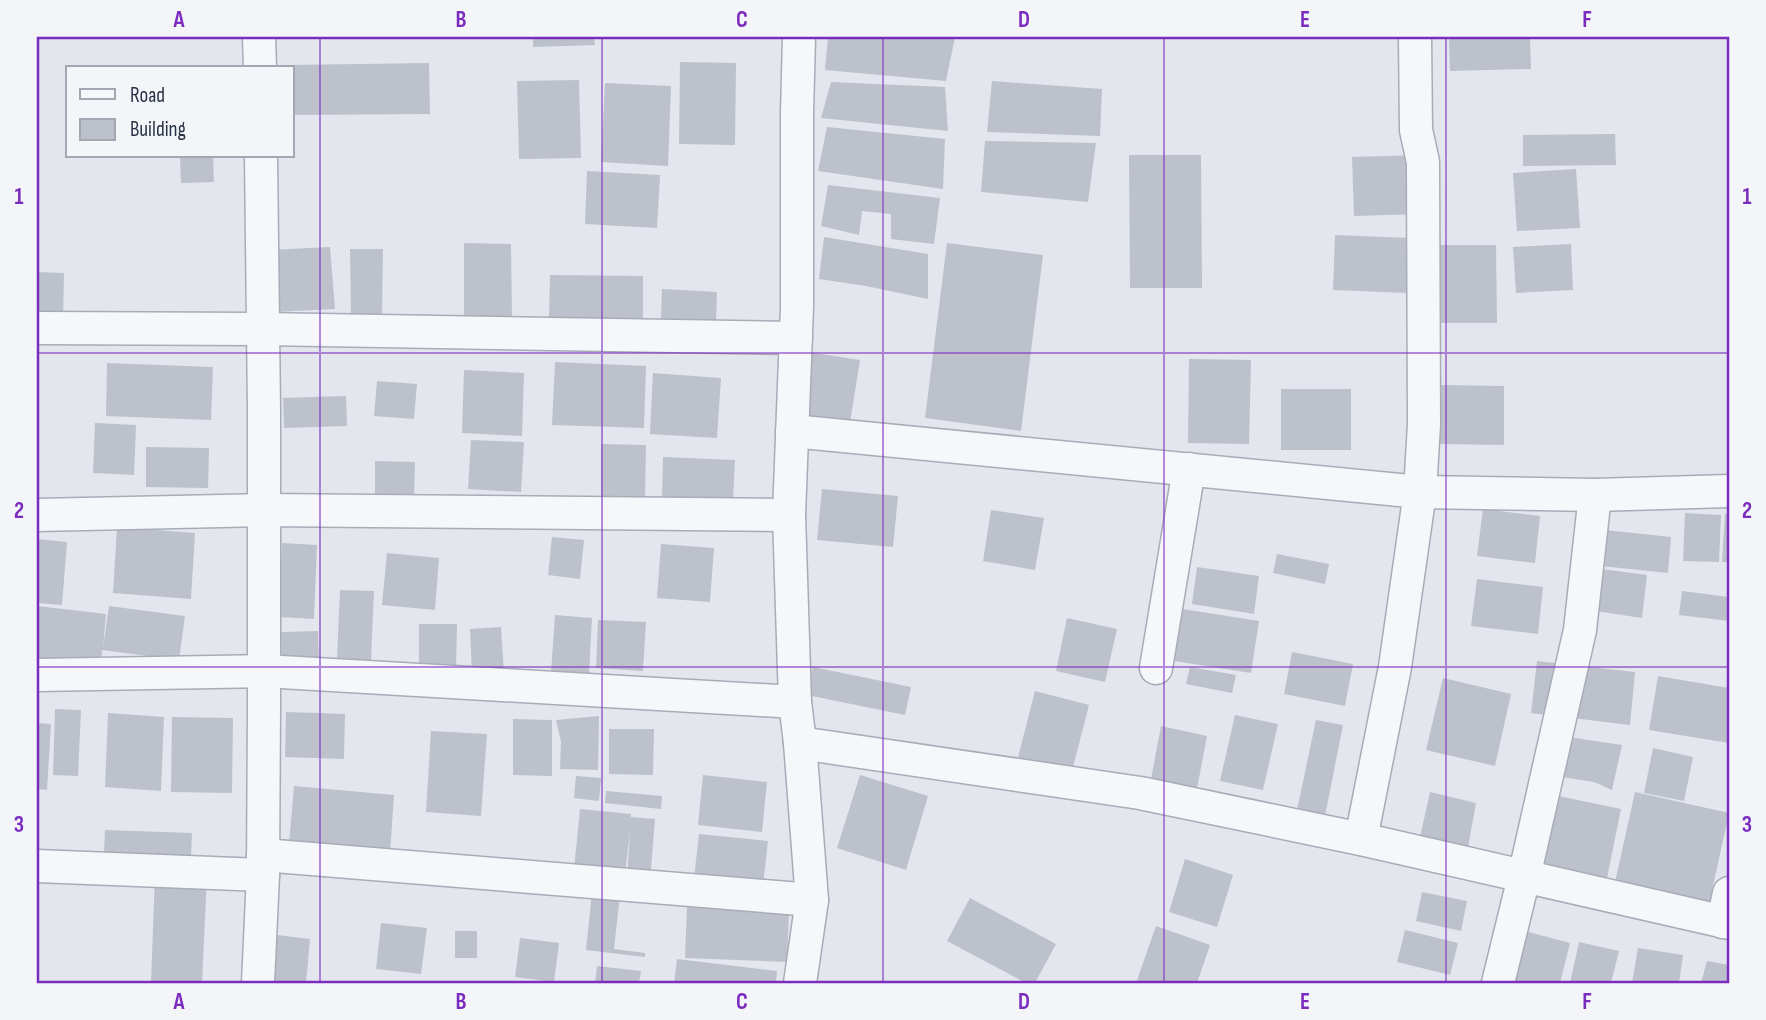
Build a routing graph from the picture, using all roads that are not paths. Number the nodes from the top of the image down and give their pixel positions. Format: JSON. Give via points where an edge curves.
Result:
{"nodes":[{"id":1,"x":259,"y":37,"type":"edge"},
{"id":2,"x":799,"y":37,"type":"edge"},
{"id":3,"x":1415,"y":37,"type":"edge"},
{"id":4,"x":260,"y":66,"type":"edge"},
{"id":5,"x":261,"y":158,"type":"edge"},
{"id":6,"x":37,"y":328,"type":"edge"},
{"id":7,"x":263,"y":329,"type":"junction"},
{"id":8,"x":796,"y":338,"type":"junction"},
{"id":9,"x":792,"y":431,"type":"junction"},
{"id":10,"x":1189,"y":470,"type":"junction"},
{"id":11,"x":1729,"y":491,"type":"edge"},
{"id":12,"x":1420,"y":492,"type":"junction"},
{"id":13,"x":1595,"y":495,"type":"junction"},
{"id":14,"x":264,"y":510,"type":"junction"},
{"id":15,"x":37,"y":515,"type":"edge"},
{"id":16,"x":789,"y":515,"type":"junction"},
{"id":17,"x":1156,"y":668,"type":"dead end"},
{"id":18,"x":264,"y":671,"type":"junction"},
{"id":19,"x":37,"y":675,"type":"edge"},
{"id":20,"x":795,"y":702,"type":"junction"},
{"id":21,"x":800,"y":743,"type":"junction"},
{"id":22,"x":1361,"y":839,"type":"junction"},
{"id":23,"x":263,"y":865,"type":"junction"},
{"id":24,"x":37,"y":866,"type":"edge"},
{"id":25,"x":1524,"y":877,"type":"junction"},
{"id":26,"x":812,"y":900,"type":"junction"},
{"id":27,"x":1727,"y":913,"type":"edge"},
{"id":28,"x":802,"y":982,"type":"edge"},
{"id":29,"x":258,"y":983,"type":"edge"},
{"id":30,"x":1498,"y":983,"type":"edge"}],
"edges":[{"from":1,"to":4,"type":"street"},
{"from":2,"to":8,"type":"street"},
{"from":3,"to":12,"type":"street","via":[[1416,130],[1423,162]]},
{"from":5,"to":7,"type":"street"},
{"from":6,"to":7,"type":"street"},
{"from":7,"to":8,"type":"street"},
{"from":7,"to":14,"type":"street"},
{"from":8,"to":9,"type":"street"},
{"from":9,"to":10,"type":"street"},
{"from":9,"to":16,"type":"street"},
{"from":10,"to":12,"type":"street"},
{"from":10,"to":17,"type":"street"},
{"from":11,"to":13,"type":"street"},
{"from":12,"to":13,"type":"street"},
{"from":12,"to":22,"type":"street","via":[[1395,667]]},
{"from":13,"to":25,"type":"street","via":[[1580,630]]},
{"from":14,"to":15,"type":"street"},
{"from":14,"to":16,"type":"street"},
{"from":14,"to":18,"type":"street"},
{"from":16,"to":20,"type":"street"},
{"from":18,"to":19,"type":"street"},
{"from":18,"to":20,"type":"street"},
{"from":18,"to":23,"type":"street"},
{"from":20,"to":21,"type":"street"},
{"from":21,"to":22,"type":"street","via":[[1140,793]]},
{"from":21,"to":26,"type":"street"},
{"from":22,"to":25,"type":"street"},
{"from":23,"to":24,"type":"street"},
{"from":23,"to":26,"type":"street"},
{"from":23,"to":29,"type":"street"},
{"from":25,"to":27,"type":"street"},
{"from":25,"to":30,"type":"street"},
{"from":26,"to":28,"type":"street"}]}
